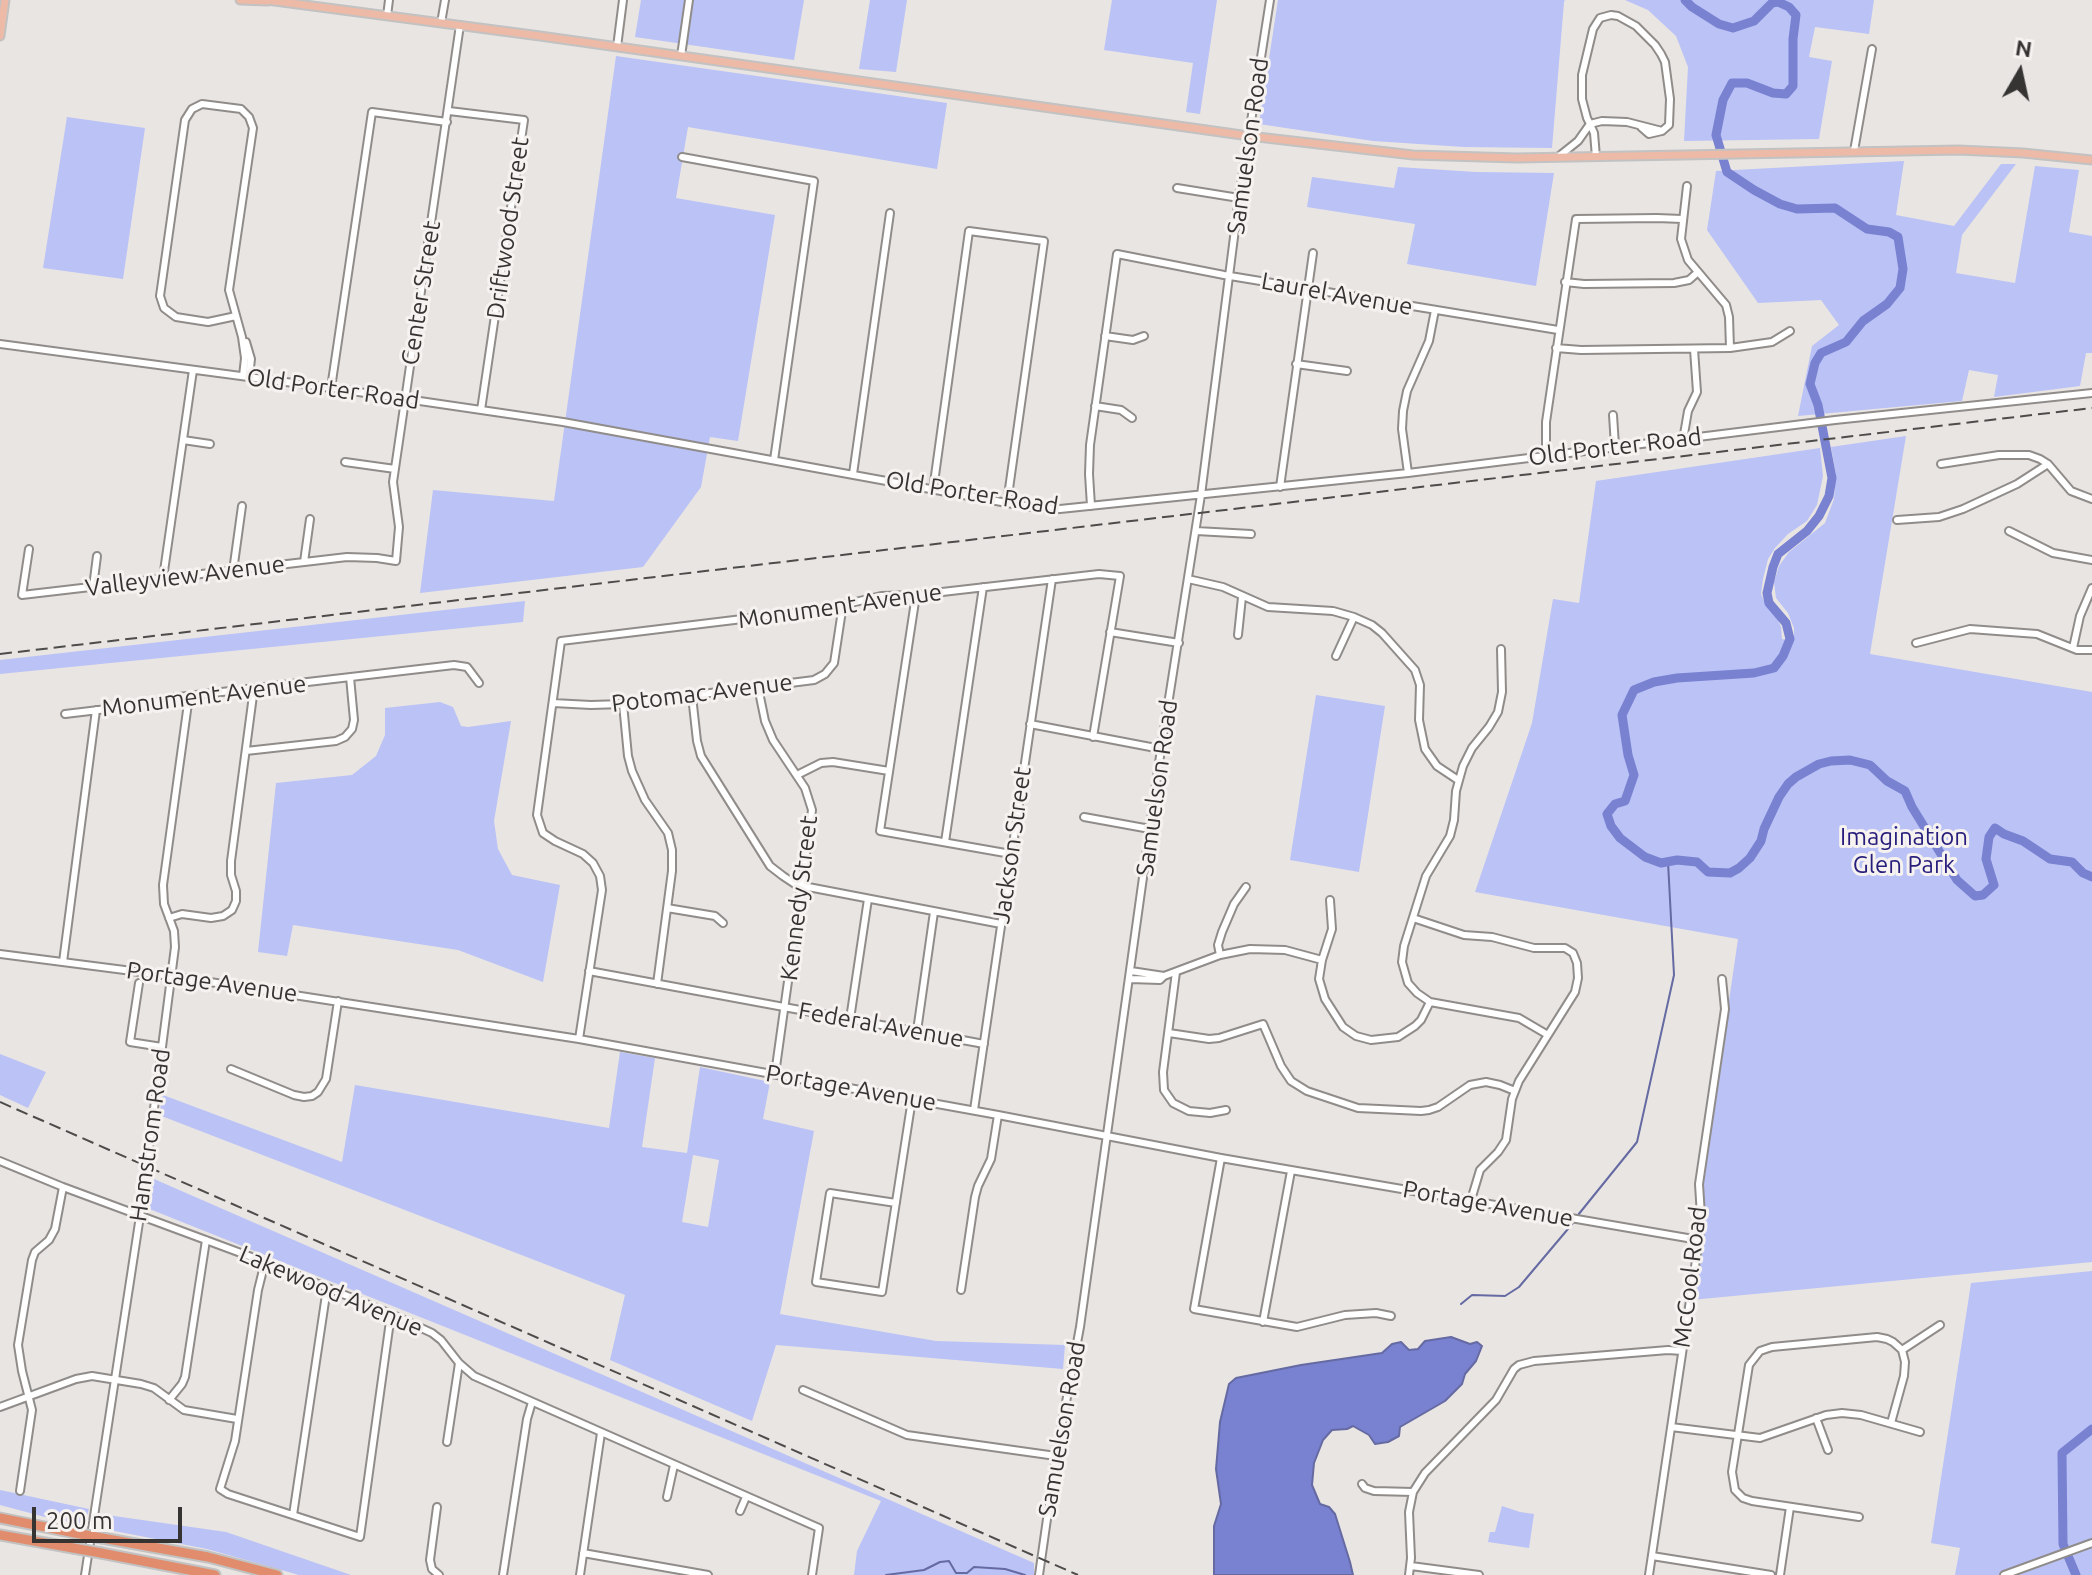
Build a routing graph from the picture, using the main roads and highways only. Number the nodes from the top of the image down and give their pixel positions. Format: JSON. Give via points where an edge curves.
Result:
{"nodes":[{"id":1,"x":7,"y":0,"type":"edge"},
{"id":2,"x":240,"y":0,"type":"edge"},
{"id":3,"x":276,"y":1,"type":"edge"},
{"id":4,"x":0,"y":36,"type":"edge"},
{"id":5,"x":2092,"y":160,"type":"edge"},
{"id":6,"x":0,"y":1518,"type":"edge"},
{"id":7,"x":0,"y":1535,"type":"edge"},
{"id":8,"x":215,"y":1575,"type":"edge"},
{"id":9,"x":277,"y":1575,"type":"edge"}],
"edges":[{"from":1,"to":4,"type":"main road"},
{"from":2,"to":3,"type":"main road"},
{"from":3,"to":5,"type":"main road","via":[[1413,155],[1959,150]]},
{"from":6,"to":9,"type":"highway","bridge":true},
{"from":7,"to":8,"type":"highway","bridge":true}]}
